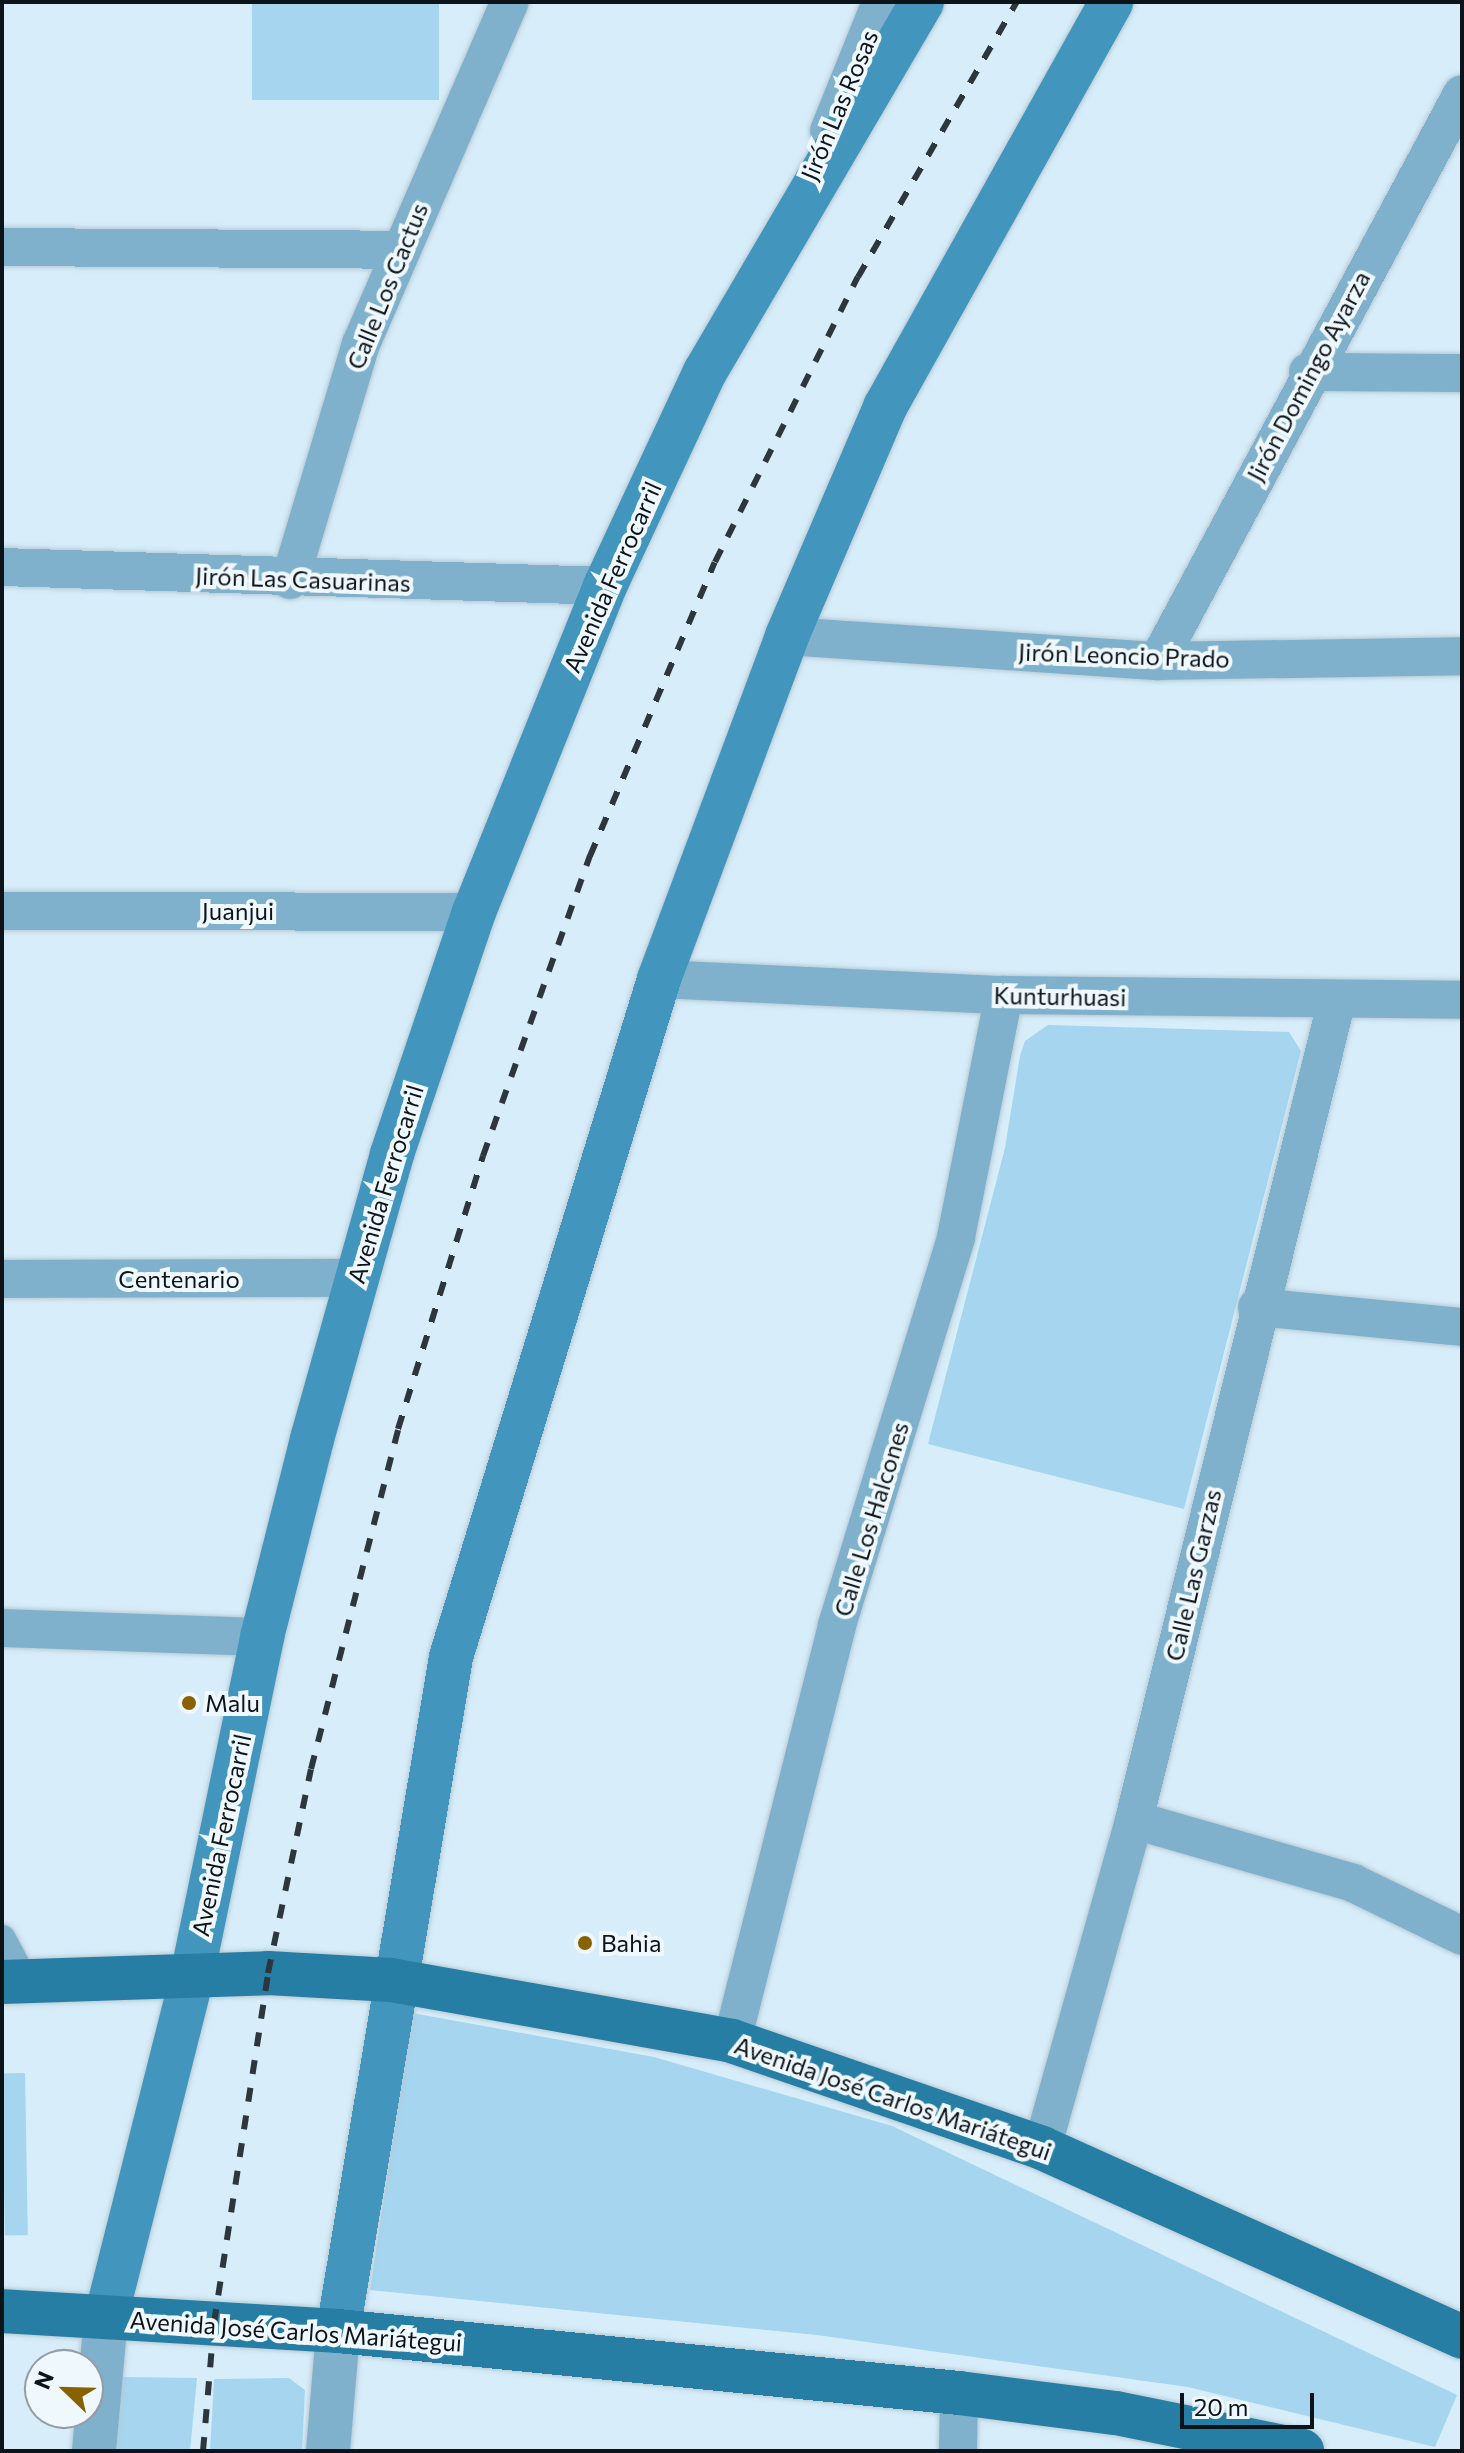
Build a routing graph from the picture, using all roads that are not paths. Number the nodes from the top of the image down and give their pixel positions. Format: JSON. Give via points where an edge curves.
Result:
{"nodes":[{"id":1,"x":510,"y":2,"type":"edge"},
{"id":2,"x":881,"y":2,"type":"edge"},
{"id":3,"x":922,"y":2,"type":"edge"},
{"id":4,"x":1111,"y":2,"type":"edge"},
{"id":5,"x":1462,"y":94,"type":"edge"},
{"id":6,"x":797,"y":208,"type":"junction"},
{"id":7,"x":2,"y":247,"type":"edge"},
{"id":8,"x":397,"y":250,"type":"junction"},
{"id":9,"x":1308,"y":372,"type":"junction"},
{"id":10,"x":1462,"y":373,"type":"edge"},
{"id":11,"x":2,"y":567,"type":"edge"},
{"id":12,"x":290,"y":580,"type":"junction"},
{"id":13,"x":605,"y":586,"type":"junction"},
{"id":14,"x":787,"y":636,"type":"junction"},
{"id":15,"x":1462,"y":656,"type":"edge"},
{"id":16,"x":1158,"y":661,"type":"junction"},
{"id":17,"x":2,"y":911,"type":"edge"},
{"id":18,"x":474,"y":912,"type":"junction"},
{"id":19,"x":659,"y":979,"type":"junction"},
{"id":20,"x":1004,"y":995,"type":"junction"},
{"id":21,"x":1337,"y":1000,"type":"junction"},
{"id":22,"x":1462,"y":1000,"type":"edge"},
{"id":23,"x":355,"y":1278,"type":"junction"},
{"id":24,"x":2,"y":1279,"type":"edge"},
{"id":25,"x":1257,"y":1307,"type":"junction"},
{"id":26,"x":1462,"y":1327,"type":"edge"},
{"id":27,"x":2,"y":1628,"type":"edge"},
{"id":28,"x":262,"y":1637,"type":"junction"},
{"id":29,"x":1134,"y":1820,"type":"junction"},
{"id":30,"x":1462,"y":1934,"type":"edge"},
{"id":31,"x":2,"y":1939,"type":"edge"},
{"id":32,"x":192,"y":1976,"type":"junction"},
{"id":33,"x":391,"y":1980,"type":"junction"},
{"id":34,"x":13,"y":1981,"type":"edge"},
{"id":35,"x":732,"y":2041,"type":"junction"},
{"id":36,"x":1042,"y":2148,"type":"junction"},
{"id":37,"x":2,"y":2311,"type":"edge"},
{"id":38,"x":106,"y":2317,"type":"junction"},
{"id":39,"x":338,"y":2331,"type":"junction"},
{"id":40,"x":1462,"y":2337,"type":"edge"},
{"id":41,"x":959,"y":2393,"type":"junction"},
{"id":42,"x":94,"y":2451,"type":"edge"},
{"id":43,"x":328,"y":2451,"type":"edge"},
{"id":44,"x":958,"y":2451,"type":"edge"},
{"id":45,"x":1302,"y":2451,"type":"edge"}],
"edges":[{"from":1,"to":8,"type":"street","name":"Calle Los Cactus"},
{"from":2,"to":6,"type":"street","name":"Jirón Las Rosas"},
{"from":3,"to":6,"type":"main road","name":"Avenida Ferrocarril"},
{"from":4,"to":14,"type":"main road","via":[[885,407]]},
{"from":5,"to":9,"type":"street","name":"Jirón Domingo Ayarza"},
{"from":6,"to":13,"type":"main road","name":"Avenida Ferrocarril","via":[[705,372]]},
{"from":7,"to":8,"type":"street"},
{"from":8,"to":12,"type":"street","name":"Calle Los Cactus"},
{"from":9,"to":10,"type":"street"},
{"from":9,"to":16,"type":"street","name":"Jirón Domingo Ayarza"},
{"from":11,"to":12,"type":"street","name":"Jirón Las Casuarinas"},
{"from":12,"to":13,"type":"street","name":"Jirón Las Casuarinas"},
{"from":13,"to":18,"type":"main road","name":"Avenida Ferrocarril"},
{"from":14,"to":16,"type":"street","name":"Jirón Leoncio Prado"},
{"from":14,"to":19,"type":"main road"},
{"from":15,"to":16,"type":"street","name":"Jirón Leoncio Prado"},
{"from":17,"to":18,"type":"street","name":"Juanjui"},
{"from":18,"to":23,"type":"main road","name":"Avenida Ferrocarril"},
{"from":19,"to":20,"type":"street","name":"Kunturhuasi"},
{"from":19,"to":33,"type":"main road","via":[[451,1657]]},
{"from":20,"to":21,"type":"street","name":"Kunturhuasi"},
{"from":20,"to":35,"type":"street","name":"Calle Los Halcones","via":[[956,1237],[837,1625]]},
{"from":21,"to":22,"type":"street","name":"Kunturhuasi"},
{"from":21,"to":25,"type":"street","name":"Calle Las Garzas"},
{"from":23,"to":24,"type":"street","name":"Centenario"},
{"from":23,"to":28,"type":"main road","name":"Avenida Ferrocarril"},
{"from":25,"to":26,"type":"street"},
{"from":25,"to":29,"type":"street","name":"Calle Las Garzas"},
{"from":27,"to":28,"type":"street"},
{"from":28,"to":32,"type":"main road","name":"Avenida Ferrocarril"},
{"from":29,"to":30,"type":"street","via":[[1353,1883]]},
{"from":29,"to":36,"type":"street","name":"Calle Las Garzas"},
{"from":31,"to":34,"type":"street"},
{"from":32,"to":33,"type":"main road","name":"Avenida José Carlos Mariátegui"},
{"from":32,"to":34,"type":"main road","name":"Avenida José Carlos Mariátegui"},
{"from":32,"to":38,"type":"main road","name":"Avenida Ferrocarril"},
{"from":33,"to":35,"type":"main road","name":"Avenida José Carlos Mariátegui"},
{"from":33,"to":39,"type":"main road"},
{"from":35,"to":36,"type":"main road","name":"Avenida José Carlos Mariátegui"},
{"from":36,"to":40,"type":"main road","name":"Avenida José Carlos Mariátegui"},
{"from":37,"to":38,"type":"main road","name":"Avenida José Carlos Mariátegui"},
{"from":38,"to":39,"type":"main road","name":"Avenida José Carlos Mariátegui"},
{"from":38,"to":42,"type":"street","name":"Avenida Ferrocarril"},
{"from":39,"to":41,"type":"main road","name":"Avenida José Carlos Mariátegui"},
{"from":39,"to":43,"type":"street"},
{"from":41,"to":44,"type":"street"},
{"from":41,"to":45,"type":"main road","name":"Avenida José Carlos Mariátegui","via":[[1116,2413]]}]}
